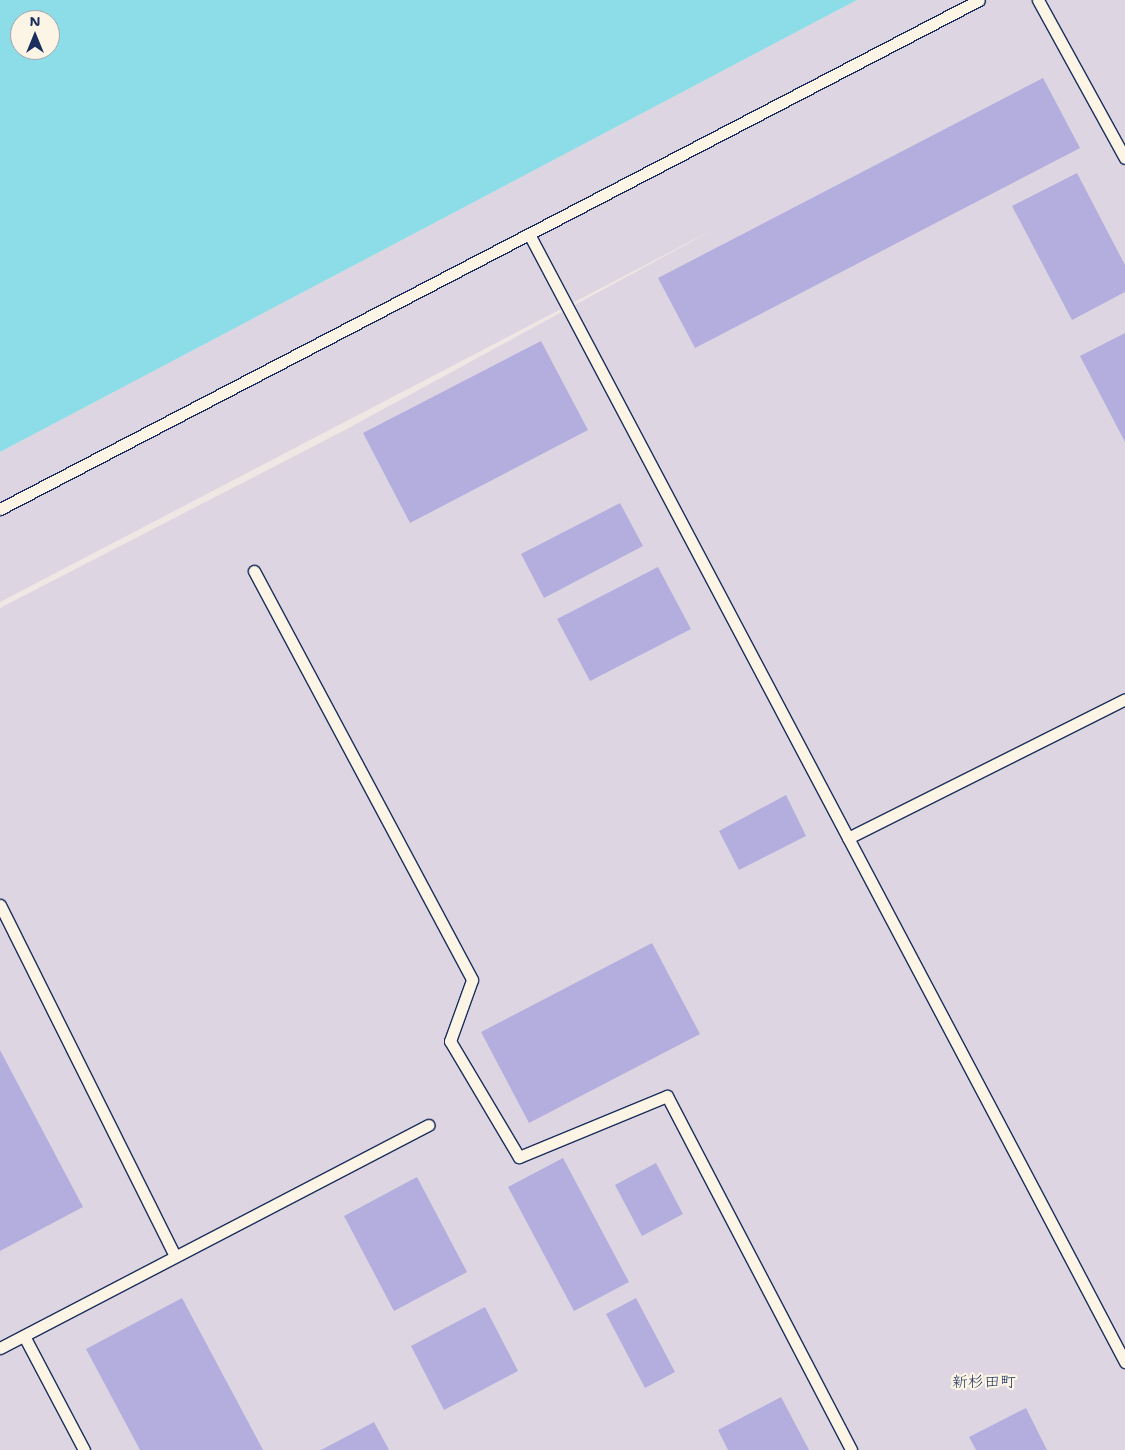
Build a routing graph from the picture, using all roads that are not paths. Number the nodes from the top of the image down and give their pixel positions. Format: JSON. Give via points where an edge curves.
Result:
{"nodes":[{"id":1,"x":979,"y":0,"type":"edge"},
{"id":2,"x":1038,"y":0,"type":"edge"},
{"id":3,"x":1125,"y":158,"type":"edge"},
{"id":4,"x":529,"y":234,"type":"junction"},
{"id":5,"x":0,"y":509,"type":"edge"},
{"id":6,"x":254,"y":571,"type":"dead end"},
{"id":7,"x":1125,"y":699,"type":"edge"},
{"id":8,"x":848,"y":838,"type":"junction"},
{"id":9,"x":0,"y":905,"type":"edge"},
{"id":10,"x":428,"y":1125,"type":"dead end"},
{"id":11,"x":175,"y":1256,"type":"junction"},
{"id":12,"x":24,"y":1336,"type":"junction"},
{"id":13,"x":0,"y":1348,"type":"edge"},
{"id":14,"x":1125,"y":1362,"type":"edge"},
{"id":15,"x":84,"y":1450,"type":"edge"},
{"id":16,"x":851,"y":1450,"type":"edge"}],
"edges":[{"from":1,"to":4,"type":"lane"},
{"from":2,"to":3,"type":"lane"},
{"from":4,"to":5,"type":"lane"},
{"from":4,"to":8,"type":"lane"},
{"from":6,"to":16,"type":"lane","via":[[472,980],[450,1041],[519,1157],[666,1096]]},
{"from":7,"to":8,"type":"lane"},
{"from":8,"to":14,"type":"lane"},
{"from":9,"to":11,"type":"lane"},
{"from":10,"to":11,"type":"lane"},
{"from":11,"to":12,"type":"lane"},
{"from":12,"to":13,"type":"lane"},
{"from":12,"to":15,"type":"lane"}]}
